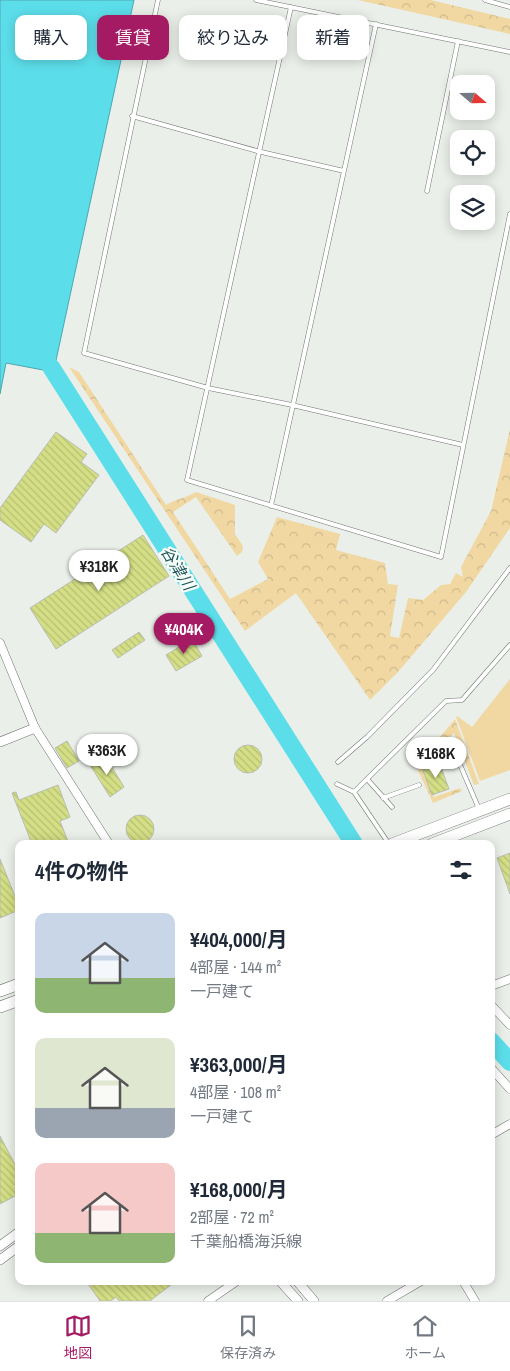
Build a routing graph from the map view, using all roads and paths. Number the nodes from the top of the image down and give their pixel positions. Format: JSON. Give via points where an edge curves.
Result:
{"nodes":[{"id":1,"x":158,"y":0,"type":"edge"},
{"id":2,"x":256,"y":0,"type":"edge"},
{"id":3,"x":485,"y":0,"type":"edge"},
{"id":4,"x":291,"y":7,"type":"junction"},
{"id":5,"x":510,"y":7,"type":"edge"},
{"id":6,"x":376,"y":24,"type":"junction"},
{"id":7,"x":458,"y":41,"type":"junction"},
{"id":8,"x":510,"y":52,"type":"edge"},
{"id":9,"x":132,"y":116,"type":"junction"},
{"id":10,"x":257,"y":151,"type":"junction"},
{"id":11,"x":344,"y":171,"type":"junction"},
{"id":12,"x":427,"y":191,"type":"dead end"},
{"id":13,"x":510,"y":214,"type":"edge"},
{"id":14,"x":208,"y":388,"type":"junction"},
{"id":15,"x":292,"y":405,"type":"junction"},
{"id":16,"x":463,"y":446,"type":"junction"},
{"id":17,"x":271,"y":506,"type":"junction"},
{"id":18,"x":509,"y":571,"type":"edge"},
{"id":19,"x":0,"y":643,"type":"edge"},
{"id":20,"x":510,"y":645,"type":"edge"},
{"id":21,"x":35,"y":728,"type":"junction"},
{"id":22,"x":0,"y":742,"type":"edge"},
{"id":23,"x":455,"y":753,"type":"dead end"},
{"id":24,"x":338,"y":762,"type":"dead end"},
{"id":25,"x":367,"y":779,"type":"junction"},
{"id":26,"x":337,"y":784,"type":"dead end"},
{"id":27,"x":419,"y":785,"type":"dead end"},
{"id":28,"x":354,"y":792,"type":"junction"},
{"id":29,"x":383,"y":798,"type":"junction"},
{"id":30,"x":510,"y":799,"type":"edge"},
{"id":31,"x":392,"y":807,"type":"dead end"},
{"id":32,"x":480,"y":811,"type":"junction"},
{"id":33,"x":510,"y":814,"type":"edge"},
{"id":34,"x":106,"y":840,"type":"edge"},
{"id":35,"x":388,"y":840,"type":"edge"},
{"id":36,"x":402,"y":840,"type":"edge"},
{"id":37,"x":442,"y":840,"type":"edge"},
{"id":38,"x":510,"y":979,"type":"edge"},
{"id":39,"x":15,"y":985,"type":"edge"},
{"id":40,"x":495,"y":985,"type":"edge"},
{"id":41,"x":0,"y":991,"type":"edge"},
{"id":42,"x":15,"y":1001,"type":"edge"},
{"id":43,"x":0,"y":1007,"type":"edge"},
{"id":44,"x":495,"y":1009,"type":"edge"},
{"id":45,"x":510,"y":1025,"type":"edge"},
{"id":46,"x":495,"y":1072,"type":"edge"},
{"id":47,"x":510,"y":1089,"type":"edge"},
{"id":48,"x":510,"y":1124,"type":"edge"},
{"id":49,"x":495,"y":1133,"type":"edge"},
{"id":50,"x":15,"y":1235,"type":"edge"},
{"id":51,"x":0,"y":1246,"type":"edge"},
{"id":52,"x":15,"y":1249,"type":"edge"},
{"id":53,"x":0,"y":1260,"type":"edge"},
{"id":54,"x":231,"y":1285,"type":"edge"},
{"id":55,"x":284,"y":1285,"type":"edge"},
{"id":56,"x":300,"y":1285,"type":"edge"},
{"id":57,"x":413,"y":1285,"type":"edge"},
{"id":58,"x":466,"y":1285,"type":"edge"},
{"id":59,"x":208,"y":1301,"type":"edge"},
{"id":60,"x":298,"y":1301,"type":"edge"},
{"id":61,"x":314,"y":1301,"type":"edge"},
{"id":62,"x":387,"y":1301,"type":"edge"},
{"id":63,"x":475,"y":1301,"type":"edge"}],
"edges":[{"from":1,"to":9,"type":"lane"},
{"from":2,"to":4,"type":"lane"},
{"from":3,"to":5,"type":"lane"},
{"from":4,"to":6,"type":"lane"},
{"from":4,"to":10,"type":"lane"},
{"from":6,"to":7,"type":"lane"},
{"from":6,"to":11,"type":"lane"},
{"from":7,"to":8,"type":"lane"},
{"from":7,"to":12,"type":"lane"},
{"from":9,"to":10,"type":"lane"},
{"from":9,"to":14,"type":"lane","via":[[84,353]]},
{"from":10,"to":11,"type":"lane"},
{"from":10,"to":14,"type":"lane"},
{"from":11,"to":15,"type":"lane"},
{"from":13,"to":16,"type":"lane"},
{"from":14,"to":15,"type":"lane"},
{"from":14,"to":17,"type":"lane","via":[[187,480]]},
{"from":15,"to":16,"type":"lane"},
{"from":15,"to":17,"type":"lane"},
{"from":16,"to":17,"type":"lane","via":[[441,557]]},
{"from":18,"to":24,"type":"lane","via":[[432,670]]},
{"from":19,"to":21,"type":"street"},
{"from":20,"to":25,"type":"lane","via":[[462,700],[446,701]]},
{"from":21,"to":22,"type":"street"},
{"from":21,"to":34,"type":"street"},
{"from":23,"to":32,"type":"lane"},
{"from":25,"to":28,"type":"lane"},
{"from":25,"to":29,"type":"lane"},
{"from":26,"to":28,"type":"lane"},
{"from":27,"to":29,"type":"lane"},
{"from":28,"to":35,"type":"lane"},
{"from":29,"to":31,"type":"lane"},
{"from":30,"to":32,"type":"main road"},
{"from":32,"to":36,"type":"main road"},
{"from":33,"to":37,"type":"main road"},
{"from":38,"to":40,"type":"street"},
{"from":39,"to":41,"type":"main road"},
{"from":42,"to":43,"type":"main road"},
{"from":44,"to":45,"type":"street"},
{"from":46,"to":47,"type":"street"},
{"from":48,"to":49,"type":"street"},
{"from":50,"to":51,"type":"street"},
{"from":52,"to":53,"type":"street"},
{"from":54,"to":59,"type":"street"},
{"from":55,"to":60,"type":"street"},
{"from":56,"to":61,"type":"street"},
{"from":57,"to":62,"type":"street"},
{"from":58,"to":63,"type":"street"}]}
